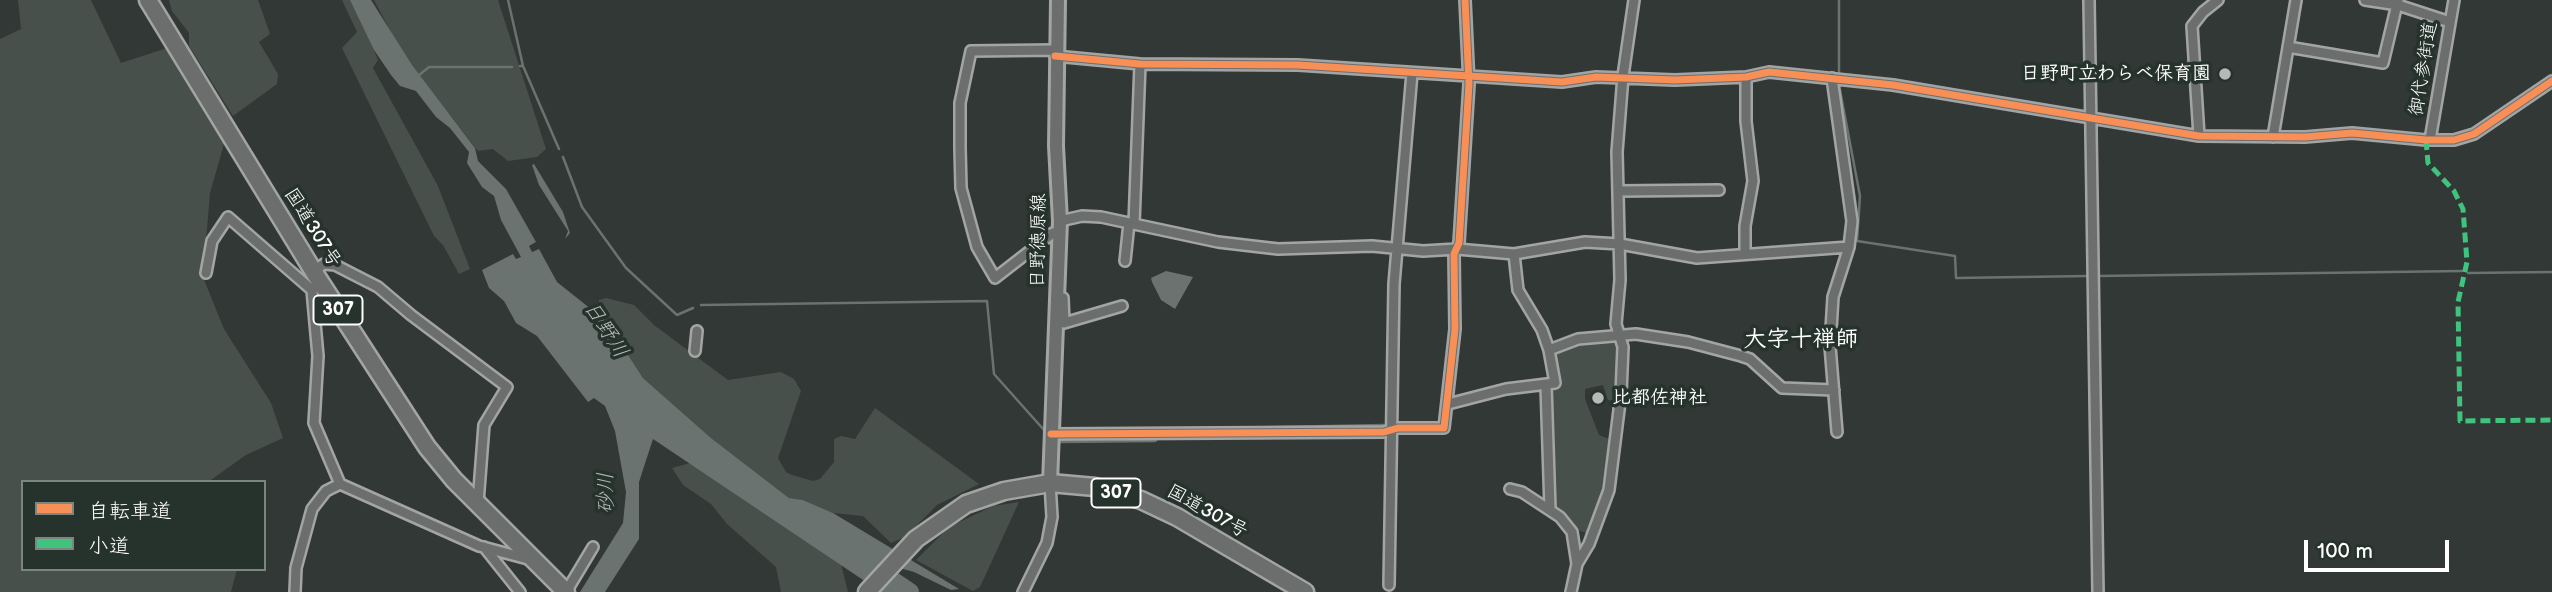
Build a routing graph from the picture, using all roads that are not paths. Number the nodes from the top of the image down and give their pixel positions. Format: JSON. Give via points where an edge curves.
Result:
{"nodes":[{"id":1,"x":148,"y":0,"type":"edge"},
{"id":2,"x":1058,"y":0,"type":"edge"},
{"id":3,"x":1465,"y":0,"type":"edge"},
{"id":4,"x":1634,"y":0,"type":"edge"},
{"id":5,"x":2090,"y":0,"type":"edge"},
{"id":6,"x":2218,"y":0,"type":"edge"},
{"id":7,"x":2296,"y":0,"type":"edge"},
{"id":8,"x":2365,"y":0,"type":"edge"},
{"id":9,"x":2454,"y":0,"type":"edge"},
{"id":10,"x":2398,"y":3,"type":"edge"},
{"id":11,"x":2450,"y":22,"type":"junction"},
{"id":12,"x":2288,"y":47,"type":"junction"},
{"id":13,"x":1055,"y":53,"type":"junction"},
{"id":14,"x":1140,"y":64,"type":"junction"},
{"id":15,"x":1412,"y":73,"type":"junction"},
{"id":16,"x":1467,"y":76,"type":"junction"},
{"id":17,"x":1623,"y":76,"type":"junction"},
{"id":18,"x":1746,"y":77,"type":"junction"},
{"id":19,"x":1832,"y":78,"type":"junction"},
{"id":20,"x":2552,"y":81,"type":"edge"},
{"id":21,"x":2091,"y":119,"type":"junction"},
{"id":22,"x":2199,"y":135,"type":"junction"},
{"id":23,"x":2273,"y":137,"type":"junction"},
{"id":24,"x":2428,"y":140,"type":"junction"},
{"id":25,"x":1719,"y":190,"type":"dead end"},
{"id":26,"x":1618,"y":191,"type":"junction"},
{"id":27,"x":1131,"y":223,"type":"junction"},
{"id":28,"x":1060,"y":226,"type":"junction"},
{"id":29,"x":1620,"y":244,"type":"junction"},
{"id":30,"x":1849,"y":247,"type":"junction"},
{"id":31,"x":1398,"y":249,"type":"junction"},
{"id":32,"x":1457,"y":250,"type":"junction"},
{"id":33,"x":1745,"y":252,"type":"junction"},
{"id":34,"x":1514,"y":254,"type":"junction"},
{"id":35,"x":1125,"y":261,"type":"dead end"},
{"id":36,"x":206,"y":273,"type":"dead end"},
{"id":37,"x":315,"y":281,"type":"junction"},
{"id":38,"x":1058,"y":297,"type":"junction"},
{"id":39,"x":1122,"y":306,"type":"dead end"},
{"id":40,"x":697,"y":331,"type":"dead end"},
{"id":41,"x":1619,"y":335,"type":"junction"},
{"id":42,"x":1549,"y":350,"type":"junction"},
{"id":43,"x":695,"y":351,"type":"dead end"},
{"id":44,"x":1546,"y":385,"type":"junction"},
{"id":45,"x":1834,"y":390,"type":"junction"},
{"id":46,"x":1448,"y":404,"type":"junction"},
{"id":47,"x":1391,"y":430,"type":"junction"},
{"id":48,"x":1837,"y":432,"type":"dead end"},
{"id":49,"x":1051,"y":435,"type":"junction"},
{"id":50,"x":340,"y":484,"type":"junction"},
{"id":51,"x":1050,"y":484,"type":"junction"},
{"id":52,"x":1510,"y":489,"type":"dead end"},
{"id":53,"x":478,"y":505,"type":"junction"},
{"id":54,"x":1549,"y":509,"type":"junction"},
{"id":55,"x":484,"y":547,"type":"junction"},
{"id":56,"x":593,"y":547,"type":"dead end"},
{"id":57,"x":534,"y":561,"type":"junction"},
{"id":58,"x":1577,"y":564,"type":"junction"},
{"id":59,"x":1389,"y":585,"type":"dead end"},
{"id":60,"x":295,"y":592,"type":"edge"},
{"id":61,"x":520,"y":592,"type":"edge"},
{"id":62,"x":566,"y":592,"type":"edge"},
{"id":63,"x":867,"y":592,"type":"edge"},
{"id":64,"x":1023,"y":592,"type":"edge"},
{"id":65,"x":1305,"y":592,"type":"edge"},
{"id":66,"x":1571,"y":592,"type":"edge"},
{"id":67,"x":2098,"y":592,"type":"edge"}],
"edges":[{"from":1,"to":37,"type":"highway","name":"国道307号","number":"307"},
{"from":2,"to":13,"type":"main road","name":"日野徳原線"},
{"from":3,"to":16,"type":"street"},
{"from":4,"to":17,"type":"street"},
{"from":5,"to":21,"type":"street"},
{"from":6,"to":22,"type":"street","via":[[2192,26]]},
{"from":7,"to":12,"type":"street"},
{"from":8,"to":10,"type":"street"},
{"from":9,"to":11,"type":"street","name":"御代参街道"},
{"from":10,"to":11,"type":"street"},
{"from":10,"to":12,"type":"street","via":[[2383,63]]},
{"from":11,"to":24,"type":"street","name":"御代参街道"},
{"from":12,"to":23,"type":"street"},
{"from":13,"to":14,"type":"street"},
{"from":13,"to":28,"type":"main road","name":"日野徳原線"},
{"from":13,"to":28,"type":"street","via":[[971,51],[960,103],[961,188],[976,247],[995,278]]},
{"from":14,"to":15,"type":"street","via":[[1288,64]]},
{"from":14,"to":27,"type":"street"},
{"from":15,"to":16,"type":"street"},
{"from":15,"to":31,"type":"street"},
{"from":16,"to":17,"type":"street","via":[[1562,82]]},
{"from":16,"to":32,"type":"street"},
{"from":17,"to":18,"type":"street","via":[[1675,80]]},
{"from":17,"to":26,"type":"street"},
{"from":18,"to":19,"type":"street","via":[[1769,72]]},
{"from":18,"to":33,"type":"street","via":[[1753,180]]},
{"from":19,"to":21,"type":"street"},
{"from":19,"to":30,"type":"street","via":[[1851,196]]},
{"from":20,"to":24,"type":"street","via":[[2474,134]]},
{"from":21,"to":22,"type":"street"},
{"from":21,"to":67,"type":"street"},
{"from":22,"to":23,"type":"street"},
{"from":23,"to":24,"type":"street","via":[[2352,133]]},
{"from":25,"to":26,"type":"street"},
{"from":26,"to":29,"type":"street"},
{"from":27,"to":28,"type":"street","via":[[1082,216]]},
{"from":27,"to":31,"type":"street","via":[[1278,250]]},
{"from":27,"to":35,"type":"street"},
{"from":28,"to":38,"type":"main road","name":"日野徳原線"},
{"from":29,"to":33,"type":"street","via":[[1697,258]]},
{"from":29,"to":34,"type":"street","via":[[1559,244]]},
{"from":29,"to":41,"type":"street"},
{"from":30,"to":33,"type":"street"},
{"from":30,"to":45,"type":"street","via":[[1833,297],[1830,346]]},
{"from":31,"to":32,"type":"street"},
{"from":31,"to":47,"type":"street"},
{"from":32,"to":34,"type":"street"},
{"from":32,"to":46,"type":"street"},
{"from":34,"to":42,"type":"street","via":[[1518,290]]},
{"from":36,"to":37,"type":"street","via":[[212,241],[228,217]]},
{"from":37,"to":50,"type":"street","via":[[318,356],[314,423]]},
{"from":37,"to":53,"type":"highway","name":"国道307号","number":"307","via":[[427,447]]},
{"from":37,"to":53,"type":"street","via":[[324,264],[335,265],[378,287],[508,387],[484,425]]},
{"from":38,"to":39,"type":"street","via":[[1063,298],[1065,323]]},
{"from":38,"to":49,"type":"main road","name":"日野徳原線"},
{"from":40,"to":43,"type":"street"},
{"from":41,"to":42,"type":"street","via":[[1578,339]]},
{"from":41,"to":45,"type":"street","via":[[1659,336],[1741,356],[1782,388]]},
{"from":41,"to":58,"type":"street","via":[[1623,347],[1621,394],[1608,490]]},
{"from":42,"to":44,"type":"street","via":[[1555,383]]},
{"from":44,"to":46,"type":"street","via":[[1506,389]]},
{"from":44,"to":54,"type":"street"},
{"from":45,"to":48,"type":"street"},
{"from":46,"to":47,"type":"street","via":[[1444,428]]},
{"from":47,"to":49,"type":"street"},
{"from":47,"to":59,"type":"street"},
{"from":49,"to":51,"type":"main road","name":"日野徳原線"},
{"from":50,"to":55,"type":"street"},
{"from":50,"to":60,"type":"street","via":[[326,491],[312,509],[296,568]]},
{"from":51,"to":63,"type":"highway","name":"国道307号","number":"307","via":[[1004,491],[966,504],[916,539]]},
{"from":51,"to":64,"type":"street","via":[[1052,517],[1047,543]]},
{"from":51,"to":65,"type":"highway","name":"国道307号","number":"307","via":[[1094,487],[1141,500]]},
{"from":52,"to":54,"type":"street"},
{"from":53,"to":57,"type":"highway","name":"国道307号","number":"307"},
{"from":54,"to":58,"type":"street","via":[[1572,532]]},
{"from":55,"to":57,"type":"street"},
{"from":55,"to":61,"type":"street"},
{"from":56,"to":62,"type":"street"},
{"from":57,"to":62,"type":"highway","name":"国道307号","number":"307"},
{"from":58,"to":66,"type":"street"}]}
